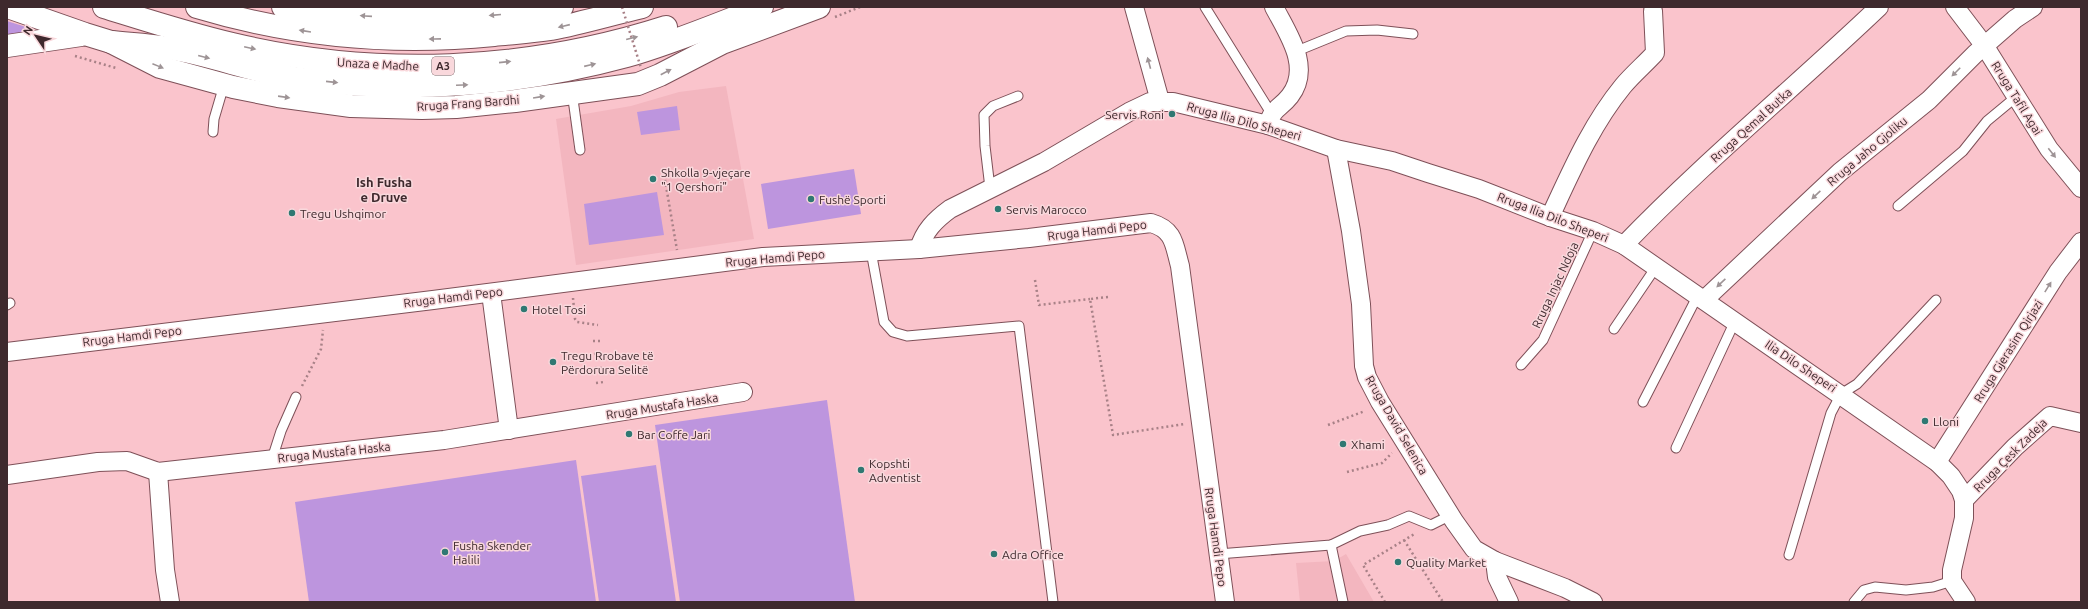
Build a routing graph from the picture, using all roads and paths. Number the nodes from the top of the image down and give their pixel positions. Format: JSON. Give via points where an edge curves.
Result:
{"nodes":[{"id":1,"x":8,"y":7,"type":"edge"},
{"id":2,"x":104,"y":7,"type":"edge"},
{"id":3,"x":197,"y":7,"type":"edge"},
{"id":4,"x":283,"y":7,"type":"edge"},
{"id":5,"x":562,"y":7,"type":"edge"},
{"id":6,"x":622,"y":7,"type":"edge"},
{"id":7,"x":642,"y":7,"type":"edge"},
{"id":8,"x":724,"y":7,"type":"edge"},
{"id":9,"x":762,"y":7,"type":"edge"},
{"id":10,"x":819,"y":7,"type":"edge"},
{"id":11,"x":1134,"y":7,"type":"edge"},
{"id":12,"x":1205,"y":7,"type":"edge"},
{"id":13,"x":1274,"y":7,"type":"edge"},
{"id":14,"x":1879,"y":7,"type":"edge"},
{"id":15,"x":1955,"y":7,"type":"edge"},
{"id":16,"x":2033,"y":7,"type":"edge"},
{"id":17,"x":1652,"y":11,"type":"dead end"},
{"id":18,"x":85,"y":34,"type":"junction"},
{"id":19,"x":1413,"y":34,"type":"dead end"},
{"id":20,"x":111,"y":42,"type":"junction"},
{"id":21,"x":1984,"y":45,"type":"junction"},
{"id":22,"x":7,"y":46,"type":"edge"},
{"id":23,"x":1297,"y":51,"type":"junction"},
{"id":24,"x":641,"y":68,"type":"dead end"},
{"id":25,"x":224,"y":84,"type":"junction"},
{"id":26,"x":572,"y":91,"type":"junction"},
{"id":27,"x":1018,"y":96,"type":"dead end"},
{"id":28,"x":2016,"y":97,"type":"junction"},
{"id":29,"x":1160,"y":101,"type":"junction"},
{"id":30,"x":1270,"y":119,"type":"junction"},
{"id":31,"x":214,"y":132,"type":"dead end"},
{"id":32,"x":1336,"y":148,"type":"junction"},
{"id":33,"x":580,"y":150,"type":"dead end"},
{"id":34,"x":666,"y":180,"type":"dead end"},
{"id":35,"x":990,"y":188,"type":"junction"},
{"id":36,"x":2081,"y":188,"type":"edge"},
{"id":37,"x":1898,"y":206,"type":"dead end"},
{"id":38,"x":1550,"y":217,"type":"junction"},
{"id":39,"x":1593,"y":231,"type":"junction"},
{"id":40,"x":2081,"y":242,"type":"edge"},
{"id":41,"x":1624,"y":245,"type":"junction"},
{"id":42,"x":919,"y":249,"type":"junction"},
{"id":43,"x":677,"y":250,"type":"dead end"},
{"id":44,"x":871,"y":252,"type":"junction"},
{"id":45,"x":1656,"y":267,"type":"junction"},
{"id":46,"x":1035,"y":280,"type":"dead end"},
{"id":47,"x":491,"y":293,"type":"junction"},
{"id":48,"x":1108,"y":297,"type":"dead end"},
{"id":49,"x":1701,"y":298,"type":"junction"},
{"id":50,"x":1090,"y":299,"type":"junction"},
{"id":51,"x":1936,"y":300,"type":"dead end"},
{"id":52,"x":574,"y":304,"type":"dead end"},
{"id":53,"x":322,"y":313,"type":"junction"},
{"id":54,"x":1735,"y":321,"type":"junction"},
{"id":55,"x":598,"y":325,"type":"dead end"},
{"id":56,"x":1614,"y":329,"type":"dead end"},
{"id":57,"x":593,"y":341,"type":"dead end"},
{"id":58,"x":600,"y":341,"type":"dead end"},
{"id":59,"x":7,"y":352,"type":"edge"},
{"id":60,"x":594,"y":354,"type":"dead end"},
{"id":61,"x":601,"y":354,"type":"dead end"},
{"id":62,"x":1521,"y":365,"type":"dead end"},
{"id":63,"x":595,"y":368,"type":"dead end"},
{"id":64,"x":602,"y":368,"type":"dead end"},
{"id":65,"x":604,"y":382,"type":"dead end"},
{"id":66,"x":596,"y":383,"type":"dead end"},
{"id":67,"x":743,"y":392,"type":"dead end"},
{"id":68,"x":1841,"y":394,"type":"junction"},
{"id":69,"x":296,"y":397,"type":"joint"},
{"id":70,"x":1643,"y":402,"type":"dead end"},
{"id":71,"x":1362,"y":412,"type":"dead end"},
{"id":72,"x":2081,"y":423,"type":"edge"},
{"id":73,"x":1179,"y":425,"type":"dead end"},
{"id":74,"x":1328,"y":425,"type":"dead end"},
{"id":75,"x":509,"y":430,"type":"junction"},
{"id":76,"x":1676,"y":448,"type":"dead end"},
{"id":77,"x":1390,"y":455,"type":"dead end"},
{"id":78,"x":272,"y":459,"type":"junction"},
{"id":79,"x":1937,"y":462,"type":"junction"},
{"id":80,"x":158,"y":472,"type":"junction"},
{"id":81,"x":1347,"y":472,"type":"dead end"},
{"id":82,"x":7,"y":475,"type":"edge"},
{"id":83,"x":1964,"y":500,"type":"junction"},
{"id":84,"x":1450,"y":515,"type":"junction"},
{"id":85,"x":1431,"y":525,"type":"junction"},
{"id":86,"x":1404,"y":540,"type":"junction"},
{"id":87,"x":1331,"y":545,"type":"junction"},
{"id":88,"x":1218,"y":554,"type":"junction"},
{"id":89,"x":1789,"y":555,"type":"dead end"},
{"id":90,"x":1495,"y":562,"type":"junction"},
{"id":91,"x":1952,"y":581,"type":"junction"},
{"id":92,"x":170,"y":602,"type":"edge"},
{"id":93,"x":1053,"y":602,"type":"edge"},
{"id":94,"x":1224,"y":602,"type":"edge"},
{"id":95,"x":1343,"y":602,"type":"edge"},
{"id":96,"x":1385,"y":602,"type":"edge"},
{"id":97,"x":1443,"y":602,"type":"edge"},
{"id":98,"x":1509,"y":602,"type":"edge"},
{"id":99,"x":1593,"y":602,"type":"edge"},
{"id":100,"x":1854,"y":602,"type":"edge"},
{"id":101,"x":1966,"y":602,"type":"edge"}],
"edges":[{"from":1,"to":18,"type":"main road"},
{"from":2,"to":8,"type":"main road","name":"Unaza e Madhe","number":"A3","one_way":true,"via":[[231,44],[308,59],[422,66],[500,62],[575,51],[641,35]]},
{"from":7,"to":3,"type":"main road","one_way":true,"via":[[550,29],[471,37],[397,39],[314,32],[245,20]]},
{"from":5,"to":4,"type":"main road","one_way":true,"via":[[441,18],[366,17]]},
{"from":6,"to":24,"type":"path","bridge":true},
{"from":20,"to":9,"type":"main road","one_way":true,"via":[[168,48],[300,79],[366,86],[462,85],[520,80],[627,56]]},
{"from":26,"to":10,"type":"main road","name":"Rruga Frang Bardhi","one_way":true,"via":[[638,84],[722,43]]},
{"from":29,"to":11,"type":"street","one_way":true},
{"from":12,"to":30,"type":"lane"},
{"from":13,"to":23,"type":"street"},
{"from":14,"to":41,"type":"street","name":"Rruga Qemal Butka","via":[[1698,171]]},
{"from":15,"to":21,"type":"street","name":"Rruga Tafil Agai"},
{"from":16,"to":21,"type":"street","name":"Rruga Jaho Gjoliku"},
{"from":17,"to":38,"type":"street","via":[[1656,53],[1624,86],[1600,117]]},
{"from":18,"to":20,"type":"main road"},
{"from":18,"to":22,"type":"main road"},
{"from":19,"to":23,"type":"lane","via":[[1377,30],[1346,31]]},
{"from":20,"to":25,"type":"main road","name":"Rruga Frang Bardhi","one_way":true,"via":[[160,67]]},
{"from":21,"to":28,"type":"street","name":"Rruga Tafil Agai"},
{"from":21,"to":49,"type":"street","name":"Rruga Jaho Gjoliku","one_way":true,"via":[[1929,100],[1840,172]]},
{"from":23,"to":30,"type":"street","via":[[1296,88]]},
{"from":25,"to":26,"type":"main road","name":"Rruga Frang Bardhi","one_way":true,"via":[[278,96],[351,106],[416,108],[456,107]]},
{"from":25,"to":31,"type":"lane","via":[[214,119]]},
{"from":26,"to":33,"type":"lane"},
{"from":27,"to":35,"type":"lane","via":[[993,106],[984,115]]},
{"from":28,"to":36,"type":"street","name":"Rruga Tafil Agai","one_way":true,"via":[[2049,149]]},
{"from":28,"to":37,"type":"lane","via":[[1987,121],[1963,151]]},
{"from":29,"to":30,"type":"street","name":"Rruga Ilia Dilo Sheperi"},
{"from":29,"to":35,"type":"street","name":"Rruga Ilia Dilo Sheperi","via":[[1150,102],[1129,112],[1044,162]]},
{"from":30,"to":32,"type":"street","name":"Rruga Ilia Dilo Sheperi"},
{"from":32,"to":38,"type":"street","name":"Rruga Ilia Dilo Sheperi","via":[[1392,161],[1479,189]]},
{"from":32,"to":84,"type":"street","name":"Rruga David Selenica","via":[[1358,282],[1367,377]]},
{"from":34,"to":43,"type":"path"},
{"from":35,"to":42,"type":"street","name":"Rruga Ilia Dilo Sheperi","via":[[937,218],[927,230]]},
{"from":38,"to":39,"type":"street","name":"Rruga Ilia Dilo Sheperi"},
{"from":39,"to":41,"type":"street","name":"Rruga Ilia Dilo Sheperi"},
{"from":39,"to":62,"type":"lane","name":"Rruga Injac Ndoja","via":[[1543,340]]},
{"from":79,"to":40,"type":"street","name":"Rruga Gjerasim Qirjazi","one_way":true,"via":[[2058,272]]},
{"from":41,"to":45,"type":"street","name":"Ilia Dilo Sheperi"},
{"from":42,"to":44,"type":"street","name":"Rruga Hamdi Pepo"},
{"from":42,"to":88,"type":"street","name":"Rruga Hamdi Pepo","via":[[1151,223],[1162,226],[1172,236],[1181,272]]},
{"from":44,"to":47,"type":"street","name":"Rruga Hamdi Pepo","via":[[763,257]]},
{"from":44,"to":93,"type":"lane","via":[[884,322],[893,332],[907,336],[1019,326]]},
{"from":45,"to":49,"type":"street","name":"Ilia Dilo Sheperi"},
{"from":45,"to":56,"type":"lane"},
{"from":46,"to":50,"type":"path","via":[[1039,304]]},
{"from":47,"to":53,"type":"street","name":"Rruga Hamdi Pepo"},
{"from":47,"to":75,"type":"street"},
{"from":48,"to":50,"type":"path"},
{"from":49,"to":54,"type":"street","name":"Ilia Dilo Sheperi"},
{"from":49,"to":70,"type":"lane"},
{"from":50,"to":73,"type":"path","via":[[1113,435]]},
{"from":51,"to":68,"type":"lane","via":[[1857,384]]},
{"from":52,"to":55,"type":"path","via":[[577,322]]},
{"from":53,"to":59,"type":"street","name":"Rruga Hamdi Pepo"},
{"from":53,"to":69,"type":"path","via":[[324,337],[321,349]]},
{"from":54,"to":68,"type":"street","name":"Ilia Dilo Sheperi"},
{"from":54,"to":76,"type":"lane"},
{"from":57,"to":58,"type":"path"},
{"from":60,"to":61,"type":"path"},
{"from":63,"to":64,"type":"path"},
{"from":65,"to":66,"type":"path"},
{"from":67,"to":75,"type":"street","name":"Rruga Mustafa Haska"},
{"from":68,"to":79,"type":"street","name":"Ilia Dilo Sheperi"},
{"from":68,"to":89,"type":"lane","via":[[1831,413]]},
{"from":69,"to":78,"type":"lane"},
{"from":71,"to":74,"type":"path"},
{"from":72,"to":83,"type":"street","name":"Rruga Çesk Zadeja","via":[[2050,416],[2015,447]]},
{"from":75,"to":78,"type":"street","name":"Rruga Mustafa Haska","via":[[444,440]]},
{"from":77,"to":81,"type":"path","via":[[1382,463]]},
{"from":78,"to":80,"type":"street","name":"Rruga Mustafa Haska"},
{"from":79,"to":83,"type":"street","name":"Ilia Dilo Sheperi","via":[[1951,476]]},
{"from":80,"to":82,"type":"street","name":"Rruga Mustafa Haska","via":[[127,461],[98,462]]},
{"from":80,"to":92,"type":"street","via":[[165,570]]},
{"from":83,"to":91,"type":"street","via":[[1964,518],[1952,570]]},
{"from":84,"to":85,"type":"lane"},
{"from":84,"to":90,"type":"street","name":"Rruga David Selenica","via":[[1474,549]]},
{"from":85,"to":86,"type":"path"},
{"from":85,"to":87,"type":"lane","via":[[1410,516],[1388,525],[1360,531]]},
{"from":86,"to":96,"type":"path","via":[[1362,565]]},
{"from":86,"to":97,"type":"path"},
{"from":87,"to":88,"type":"lane"},
{"from":87,"to":95,"type":"lane"},
{"from":88,"to":94,"type":"street","name":"Rruga Hamdi Pepo"},
{"from":90,"to":98,"type":"street","via":[[1497,577]]},
{"from":90,"to":99,"type":"street","name":"Rruga David Selenica","via":[[1565,588]]},
{"from":91,"to":100,"type":"lane","via":[[1933,587],[1906,590],[1875,587],[1864,590]]},
{"from":91,"to":101,"type":"street"}]}
